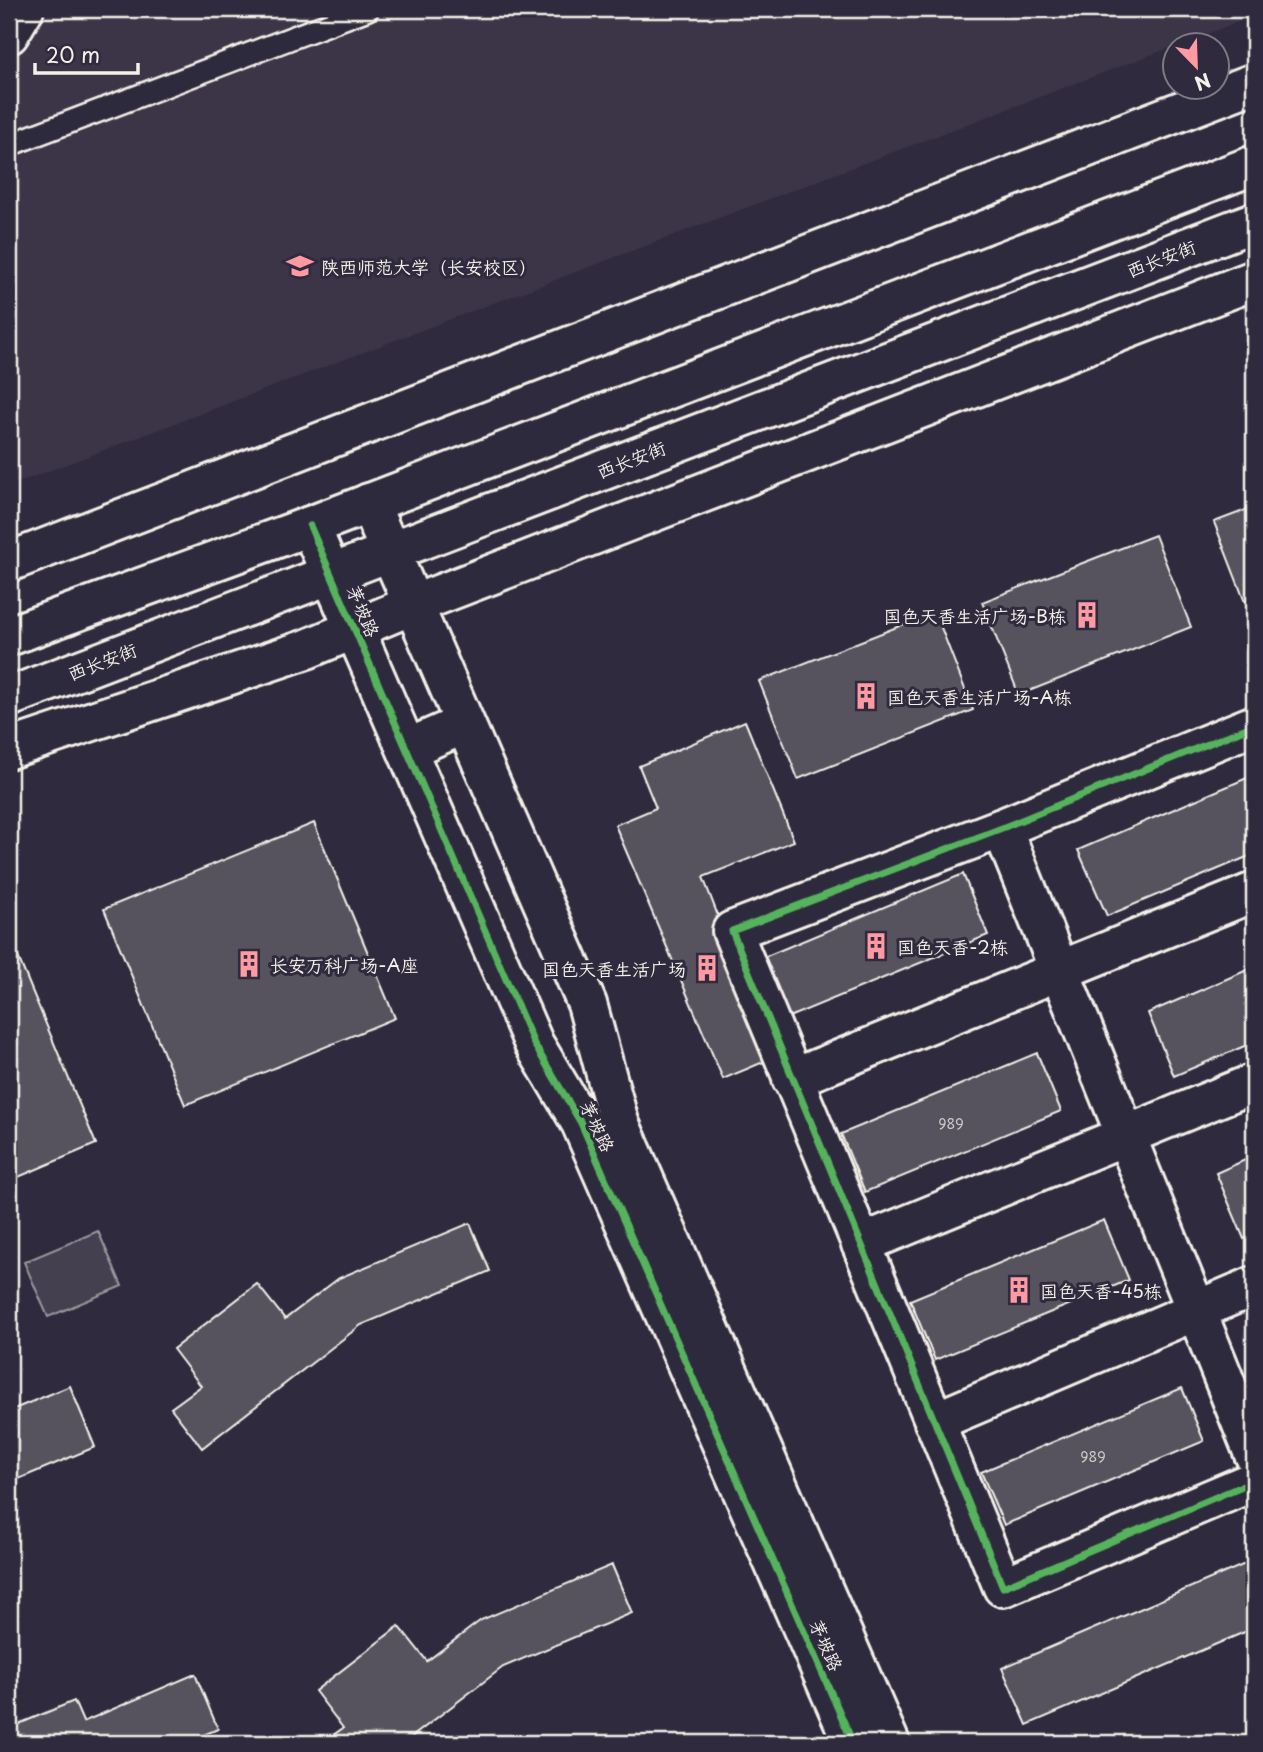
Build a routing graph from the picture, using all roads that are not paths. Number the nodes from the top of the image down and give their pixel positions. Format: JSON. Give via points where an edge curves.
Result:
{"nodes":[{"id":1,"x":24,"y":9,"type":"edge"},
{"id":2,"x":368,"y":9,"type":"edge"},
{"id":3,"x":9,"y":34,"type":"edge"},
{"id":4,"x":1254,"y":83,"type":"edge"},
{"id":5,"x":9,"y":145,"type":"edge"},
{"id":6,"x":1254,"y":165,"type":"edge"},
{"id":7,"x":1254,"y":222,"type":"edge"},
{"id":8,"x":1254,"y":280,"type":"edge"},
{"id":9,"x":369,"y":503,"type":"junction"},
{"id":10,"x":310,"y":526,"type":"junction"},
{"id":11,"x":389,"y":552,"type":"junction"},
{"id":12,"x":9,"y":562,"type":"edge"},
{"id":13,"x":331,"y":574,"type":"junction"},
{"id":14,"x":412,"y":605,"type":"junction"},
{"id":15,"x":355,"y":631,"type":"junction"},
{"id":16,"x":9,"y":636,"type":"edge"},
{"id":17,"x":9,"y":697,"type":"edge"},
{"id":18,"x":464,"y":724,"type":"junction"},
{"id":19,"x":1254,"y":726,"type":"edge"},
{"id":20,"x":9,"y":749,"type":"edge"},
{"id":21,"x":407,"y":749,"type":"junction"},
{"id":22,"x":1002,"y":828,"type":"junction"},
{"id":23,"x":1254,"y":892,"type":"edge"},
{"id":24,"x":1061,"y":970,"type":"junction"},
{"id":25,"x":792,"y":1079,"type":"junction"},
{"id":26,"x":1254,"y":1083,"type":"edge"},
{"id":27,"x":1125,"y":1136,"type":"junction"},
{"id":28,"x":861,"y":1244,"type":"junction"},
{"id":29,"x":1254,"y":1286,"type":"edge"},
{"id":30,"x":1196,"y":1311,"type":"junction"},
{"id":31,"x":934,"y":1422,"type":"junction"},
{"id":32,"x":1254,"y":1454,"type":"edge"},
{"id":33,"x":1254,"y":1481,"type":"edge"},
{"id":34,"x":853,"y":1743,"type":"edge"},
{"id":35,"x":890,"y":1743,"type":"edge"}],
"edges":[{"from":1,"to":3,"type":"street"},
{"from":2,"to":5,"type":"lane"},
{"from":4,"to":12,"type":"street"},
{"from":6,"to":9,"type":"street"},
{"from":7,"to":11,"type":"street","name":"西长安街"},
{"from":8,"to":14,"type":"street"},
{"from":9,"to":10,"type":"street"},
{"from":9,"to":11,"type":"street","name":"茅坡路"},
{"from":10,"to":13,"type":"street","name":"茅坡路"},
{"from":10,"to":16,"type":"street"},
{"from":11,"to":13,"type":"street","name":"西长安街"},
{"from":11,"to":14,"type":"street","name":"茅坡路"},
{"from":13,"to":15,"type":"street","name":"茅坡路"},
{"from":13,"to":17,"type":"street","name":"西长安街"},
{"from":14,"to":15,"type":"street"},
{"from":14,"to":18,"type":"street","name":"茅坡路"},
{"from":15,"to":20,"type":"street"},
{"from":15,"to":21,"type":"street","name":"茅坡路"},
{"from":18,"to":21,"type":"street"},
{"from":18,"to":35,"type":"street","name":"茅坡路","via":[[587,1004],[619,1122]]},
{"from":19,"to":22,"type":"street"},
{"from":21,"to":34,"type":"street","name":"茅坡路","via":[[534,1044],[581,1123]]},
{"from":22,"to":24,"type":"street"},
{"from":22,"to":25,"type":"street","via":[[732,931]]},
{"from":23,"to":24,"type":"street"},
{"from":24,"to":25,"type":"street"},
{"from":24,"to":27,"type":"street"},
{"from":25,"to":28,"type":"street"},
{"from":26,"to":27,"type":"street"},
{"from":27,"to":28,"type":"street"},
{"from":27,"to":30,"type":"street"},
{"from":28,"to":31,"type":"street"},
{"from":29,"to":30,"type":"street"},
{"from":30,"to":31,"type":"street"},
{"from":30,"to":32,"type":"street"},
{"from":31,"to":33,"type":"street","via":[[1003,1587]]}]}
